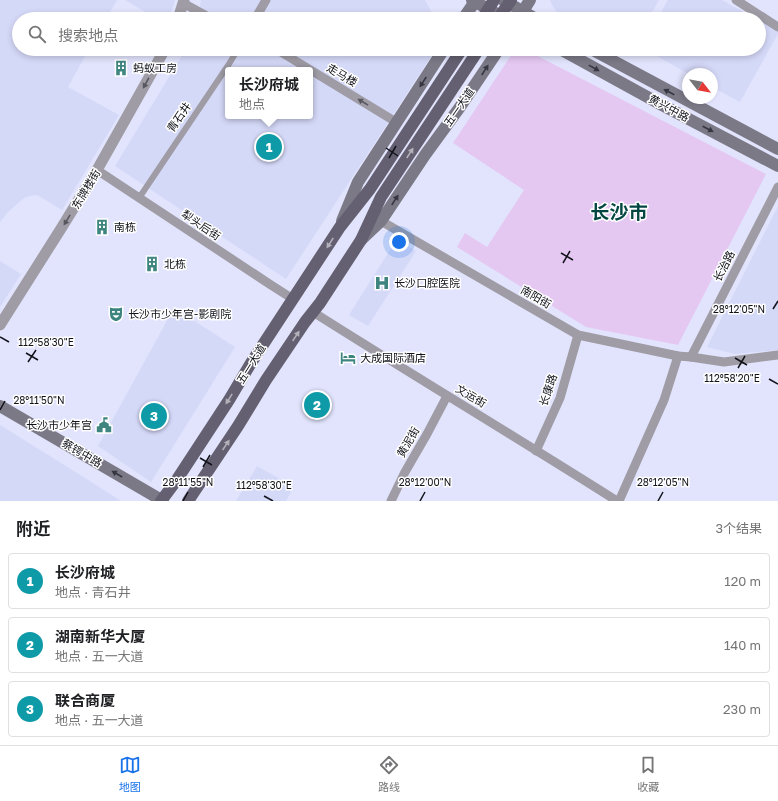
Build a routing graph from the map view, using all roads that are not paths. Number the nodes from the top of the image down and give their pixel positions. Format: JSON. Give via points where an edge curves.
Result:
{"nodes":[{"id":1,"x":266,"y":0,"type":"edge"},
{"id":2,"x":494,"y":0,"type":"edge"},
{"id":3,"x":503,"y":0,"type":"edge"},
{"id":4,"x":511,"y":0,"type":"edge"},
{"id":5,"x":530,"y":0,"type":"edge"},
{"id":6,"x":474,"y":1,"type":"edge"},
{"id":7,"x":742,"y":1,"type":"edge"},
{"id":8,"x":183,"y":2,"type":"edge"},
{"id":9,"x":180,"y":12,"type":"edge"},
{"id":10,"x":200,"y":12,"type":"edge"},
{"id":11,"x":259,"y":12,"type":"edge"},
{"id":12,"x":467,"y":12,"type":"edge"},
{"id":13,"x":486,"y":12,"type":"edge"},
{"id":14,"x":494,"y":12,"type":"edge"},
{"id":15,"x":503,"y":12,"type":"edge"},
{"id":16,"x":517,"y":12,"type":"edge"},
{"id":17,"x":523,"y":12,"type":"edge"},
{"id":18,"x":758,"y":12,"type":"edge"},
{"id":19,"x":766,"y":18,"type":"edge"},
{"id":20,"x":778,"y":26,"type":"edge"},
{"id":21,"x":161,"y":56,"type":"edge"},
{"id":22,"x":234,"y":56,"type":"edge"},
{"id":23,"x":288,"y":56,"type":"edge"},
{"id":24,"x":439,"y":56,"type":"edge"},
{"id":25,"x":457,"y":56,"type":"edge"},
{"id":26,"x":474,"y":56,"type":"edge"},
{"id":27,"x":493,"y":56,"type":"edge"},
{"id":28,"x":573,"y":56,"type":"edge"},
{"id":29,"x":604,"y":56,"type":"edge"},
{"id":30,"x":227,"y":67,"type":"edge"},
{"id":31,"x":306,"y":67,"type":"edge"},
{"id":32,"x":225,"y":70,"type":"edge"},
{"id":33,"x":313,"y":72,"type":"edge"},
{"id":34,"x":396,"y":122,"type":"junction"},
{"id":35,"x":778,"y":149,"type":"edge"},
{"id":36,"x":778,"y":166,"type":"edge"},
{"id":37,"x":97,"y":170,"type":"junction"},
{"id":38,"x":778,"y":187,"type":"edge"},
{"id":39,"x":139,"y":198,"type":"junction"},
{"id":40,"x":381,"y":221,"type":"junction"},
{"id":41,"x":340,"y":227,"type":"junction"},
{"id":42,"x":360,"y":240,"type":"junction"},
{"id":43,"x":293,"y":299,"type":"junction"},
{"id":44,"x":313,"y":312,"type":"junction"},
{"id":45,"x":0,"y":325,"type":"edge"},
{"id":46,"x":578,"y":335,"type":"junction"},
{"id":47,"x":778,"y":355,"type":"edge"},
{"id":48,"x":678,"y":356,"type":"junction"},
{"id":49,"x":691,"y":357,"type":"junction"},
{"id":50,"x":447,"y":396,"type":"junction"},
{"id":51,"x":0,"y":406,"type":"edge"},
{"id":52,"x":536,"y":451,"type":"junction"},
{"id":53,"x":176,"y":481,"type":"junction"},
{"id":54,"x":135,"y":484,"type":"junction"},
{"id":55,"x":192,"y":498,"type":"edge"},
{"id":56,"x":164,"y":501,"type":"edge"},
{"id":57,"x":391,"y":501,"type":"edge"},
{"id":58,"x":618,"y":501,"type":"edge"}],
"edges":[{"from":1,"to":11,"type":"street"},
{"from":2,"to":13,"type":"main road","bridge":true},
{"from":3,"to":16,"type":"main road"},
{"from":4,"to":15,"type":"main road","bridge":true},
{"from":5,"to":17,"type":"main road"},
{"from":6,"to":12,"type":"main road"},
{"from":6,"to":14,"type":"main road"},
{"from":7,"to":18,"type":"street"},
{"from":8,"to":9,"type":"street"},
{"from":8,"to":10,"type":"street"},
{"from":19,"to":20,"type":"street"},
{"from":21,"to":37,"type":"street","name":"东牌楼街","one_way":true},
{"from":22,"to":30,"type":"street","name":"青石井"},
{"from":31,"to":23,"type":"street","name":"走马楼","one_way":true},
{"from":24,"to":34,"type":"main road","name":"五一大道","one_way":true},
{"from":25,"to":41,"type":"main road","name":"五一大道","via":[[370,189]]},
{"from":42,"to":26,"type":"main road","name":"五一大道","one_way":true,"via":[[381,197]]},
{"from":40,"to":27,"type":"main road","name":"五一大道","one_way":true},
{"from":28,"to":36,"type":"main road","name":"黄兴中路","one_way":true},
{"from":35,"to":29,"type":"main road","name":"黄兴中路","one_way":true},
{"from":32,"to":39,"type":"street","name":"青石井"},
{"from":34,"to":33,"type":"street","name":"走马楼","one_way":true},
{"from":34,"to":41,"type":"main road","name":"五一大道","via":[[358,182]]},
{"from":37,"to":39,"type":"street","name":"犁头后街"},
{"from":37,"to":45,"type":"street","name":"东牌楼街","one_way":true},
{"from":38,"to":49,"type":"street","name":"长治路"},
{"from":39,"to":43,"type":"street","name":"犁头后街"},
{"from":40,"to":42,"type":"main road","name":"五一大道"},
{"from":40,"to":46,"type":"street","name":"南阳街"},
{"from":41,"to":43,"type":"main road","name":"五一大道","one_way":true},
{"from":42,"to":44,"type":"main road","name":"五一大道"},
{"from":43,"to":53,"type":"main road","name":"五一大道","one_way":true},
{"from":44,"to":50,"type":"street","name":"文运街"},
{"from":55,"to":44,"type":"main road","name":"五一大道","one_way":true,"via":[[266,380]]},
{"from":46,"to":48,"type":"street","name":"南阳街"},
{"from":46,"to":52,"type":"street","name":"长康路","via":[[560,398]]},
{"from":47,"to":49,"type":"street","name":"南阳街","via":[[724,362]]},
{"from":48,"to":49,"type":"street","name":"南阳街"},
{"from":48,"to":58,"type":"street","via":[[664,400]]},
{"from":50,"to":52,"type":"street","name":"文运街"},
{"from":50,"to":57,"type":"street","name":"黄泥街"},
{"from":54,"to":51,"type":"main road","name":"蔡锷中路","one_way":true},
{"from":52,"to":58,"type":"street","name":"文运街"},
{"from":53,"to":54,"type":"main road","via":[[163,489]]},
{"from":53,"to":56,"type":"main road","name":"五一大道"},
{"from":54,"to":56,"type":"main road","name":"蔡锷中路"}]}
